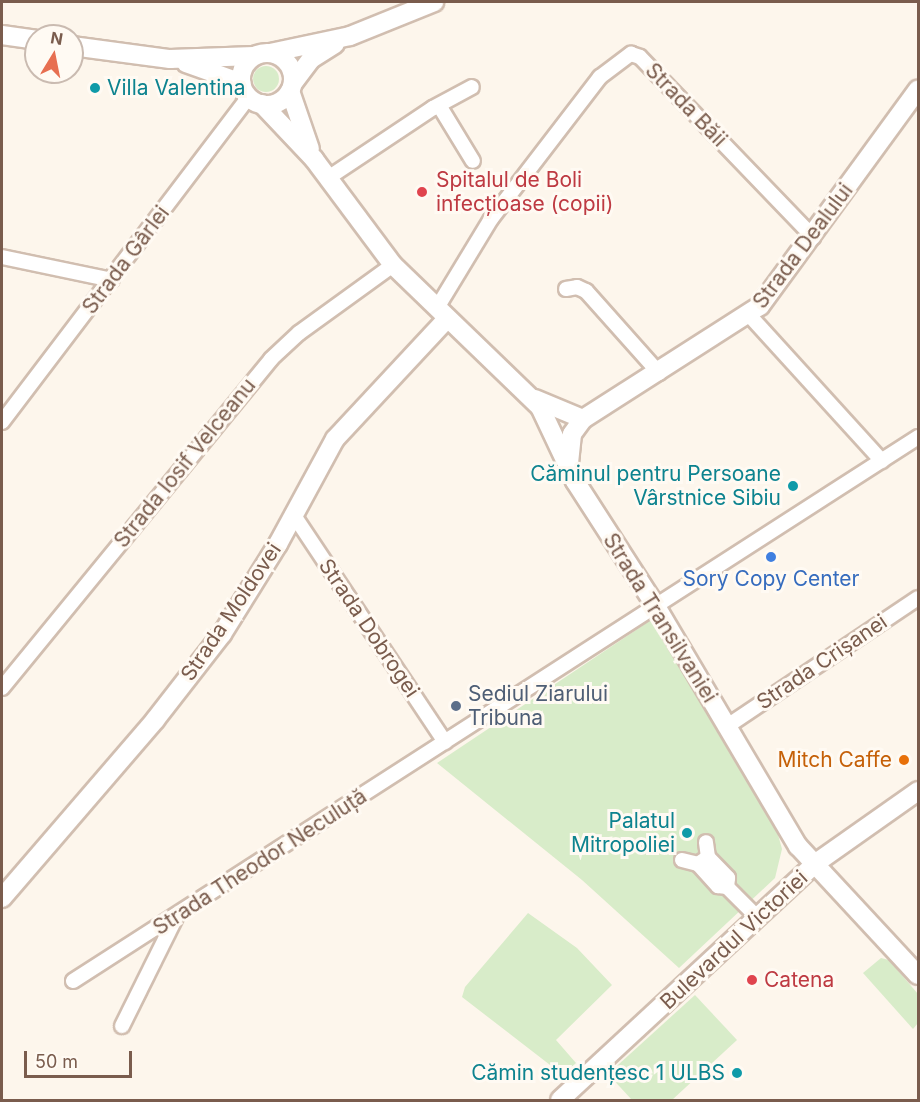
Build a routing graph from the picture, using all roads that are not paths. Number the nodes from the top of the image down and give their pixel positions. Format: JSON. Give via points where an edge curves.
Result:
{"nodes":[{"id":1,"x":434,"y":2,"type":"edge"},
{"id":2,"x":2,"y":35,"type":"edge"},
{"id":3,"x":350,"y":36,"type":"junction"},
{"id":4,"x":24,"y":38,"type":"edge"},
{"id":5,"x":84,"y":47,"type":"edge"},
{"id":6,"x":262,"y":55,"type":"junction"},
{"id":7,"x":170,"y":59,"type":"junction"},
{"id":8,"x":292,"y":87,"type":"junction"},
{"id":9,"x":472,"y":87,"type":"dead end"},
{"id":10,"x":918,"y":88,"type":"edge"},
{"id":11,"x":251,"y":95,"type":"junction"},
{"id":12,"x":440,"y":107,"type":"junction"},
{"id":13,"x":314,"y":159,"type":"junction"},
{"id":14,"x":473,"y":161,"type":"dead end"},
{"id":15,"x":328,"y":178,"type":"junction"},
{"id":16,"x":813,"y":237,"type":"junction"},
{"id":17,"x":2,"y":257,"type":"edge"},
{"id":18,"x":393,"y":265,"type":"junction"},
{"id":19,"x":112,"y":280,"type":"junction"},
{"id":20,"x":566,"y":289,"type":"dead end"},
{"id":21,"x":442,"y":313,"type":"junction"},
{"id":22,"x":750,"y":316,"type":"junction"},
{"id":23,"x":659,"y":373,"type":"junction"},
{"id":24,"x":533,"y":398,"type":"junction"},
{"id":25,"x":583,"y":419,"type":"junction"},
{"id":26,"x":2,"y":422,"type":"edge"},
{"id":27,"x":918,"y":437,"type":"edge"},
{"id":28,"x":882,"y":461,"type":"junction"},
{"id":29,"x":569,"y":468,"type":"junction"},
{"id":30,"x":293,"y":514,"type":"junction"},
{"id":31,"x":918,"y":598,"type":"edge"},
{"id":32,"x":657,"y":608,"type":"junction"},
{"id":33,"x":2,"y":688,"type":"edge"},
{"id":34,"x":726,"y":727,"type":"junction"},
{"id":35,"x":445,"y":742,"type":"junction"},
{"id":36,"x":918,"y":791,"type":"edge"},
{"id":37,"x":706,"y":842,"type":"dead end"},
{"id":38,"x":682,"y":860,"type":"dead end"},
{"id":39,"x":703,"y":860,"type":"junction"},
{"id":40,"x":816,"y":863,"type":"junction"},
{"id":41,"x":2,"y":898,"type":"edge"},
{"id":42,"x":176,"y":917,"type":"junction"},
{"id":43,"x":758,"y":918,"type":"junction"},
{"id":44,"x":918,"y":975,"type":"edge"},
{"id":45,"x":73,"y":981,"type":"dead end"},
{"id":46,"x":122,"y":1026,"type":"dead end"},
{"id":47,"x":560,"y":1101,"type":"edge"}],
"edges":[{"from":1,"to":3,"type":"main road"},
{"from":2,"to":4,"type":"main road"},
{"from":3,"to":6,"type":"main road"},
{"from":3,"to":8,"type":"main road","via":[[311,59]]},
{"from":5,"to":7,"type":"main road"},
{"from":6,"to":7,"type":"main road"},
{"from":6,"to":8,"type":"main road","via":[[285,60]]},
{"from":6,"to":11,"type":"main road","via":[[243,68]]},
{"from":7,"to":11,"type":"main road"},
{"from":8,"to":11,"type":"main road","via":[[278,102]]},
{"from":8,"to":13,"type":"main road","name":"Strada Transilvaniei"},
{"from":9,"to":12,"type":"street"},
{"from":10,"to":16,"type":"main road","name":"Strada Dealului"},
{"from":11,"to":13,"type":"main road","name":"Strada Transilvaniei"},
{"from":11,"to":19,"type":"street","name":"Strada Gârlei"},
{"from":12,"to":14,"type":"street"},
{"from":12,"to":15,"type":"street"},
{"from":13,"to":15,"type":"main road","name":"Strada Transilvaniei"},
{"from":15,"to":18,"type":"main road","name":"Strada Transilvaniei"},
{"from":16,"to":21,"type":"street","name":"Strada Băii","via":[[640,57],[631,54],[600,77],[491,219]]},
{"from":16,"to":22,"type":"main road","name":"Strada Dealului"},
{"from":17,"to":19,"type":"street"},
{"from":18,"to":21,"type":"main road","name":"Strada Transilvaniei"},
{"from":18,"to":33,"type":"street","name":"Strada Iosif Velceanu","via":[[298,333],[272,359]]},
{"from":19,"to":26,"type":"street","name":"Strada Gârlei"},
{"from":20,"to":23,"type":"street","via":[[577,287],[586,291]]},
{"from":21,"to":24,"type":"main road","name":"Strada Transilvaniei"},
{"from":21,"to":30,"type":"main road","name":"Strada Moldovei","via":[[351,419],[322,459]]},
{"from":22,"to":23,"type":"main road","name":"Strada Dealului"},
{"from":22,"to":28,"type":"street"},
{"from":23,"to":25,"type":"main road","name":"Strada Dealului"},
{"from":24,"to":25,"type":"main road"},
{"from":24,"to":29,"type":"main road","name":"Strada Transilvaniei","via":[[551,426]]},
{"from":25,"to":29,"type":"main road","via":[[572,434]]},
{"from":27,"to":28,"type":"street","name":"Strada Theodor Neculuță"},
{"from":28,"to":32,"type":"street","name":"Strada Theodor Neculuță"},
{"from":29,"to":32,"type":"main road","name":"Strada Transilvaniei"},
{"from":30,"to":35,"type":"street","name":"Strada Dobrogei"},
{"from":30,"to":41,"type":"main road","name":"Strada Moldovei","via":[[247,596],[188,679]]},
{"from":31,"to":34,"type":"street","name":"Strada Crișanei"},
{"from":32,"to":34,"type":"main road","name":"Strada Transilvaniei"},
{"from":32,"to":35,"type":"street","name":"Strada Theodor Neculuță"},
{"from":34,"to":40,"type":"main road","name":"Strada Transilvaniei","via":[[798,846]]},
{"from":35,"to":42,"type":"street","name":"Strada Theodor Neculuță"},
{"from":36,"to":40,"type":"main road","name":"Bulevardul Victoriei"},
{"from":37,"to":39,"type":"street"},
{"from":38,"to":39,"type":"street"},
{"from":39,"to":43,"type":"street","via":[[718,886],[727,887]]},
{"from":40,"to":43,"type":"main road","name":"Bulevardul Victoriei"},
{"from":40,"to":44,"type":"main road","name":"Strada Transilvaniei"},
{"from":42,"to":45,"type":"street","name":"Strada Theodor Neculuță"},
{"from":42,"to":46,"type":"street"},
{"from":43,"to":47,"type":"main road","name":"Bulevardul Victoriei"}]}
